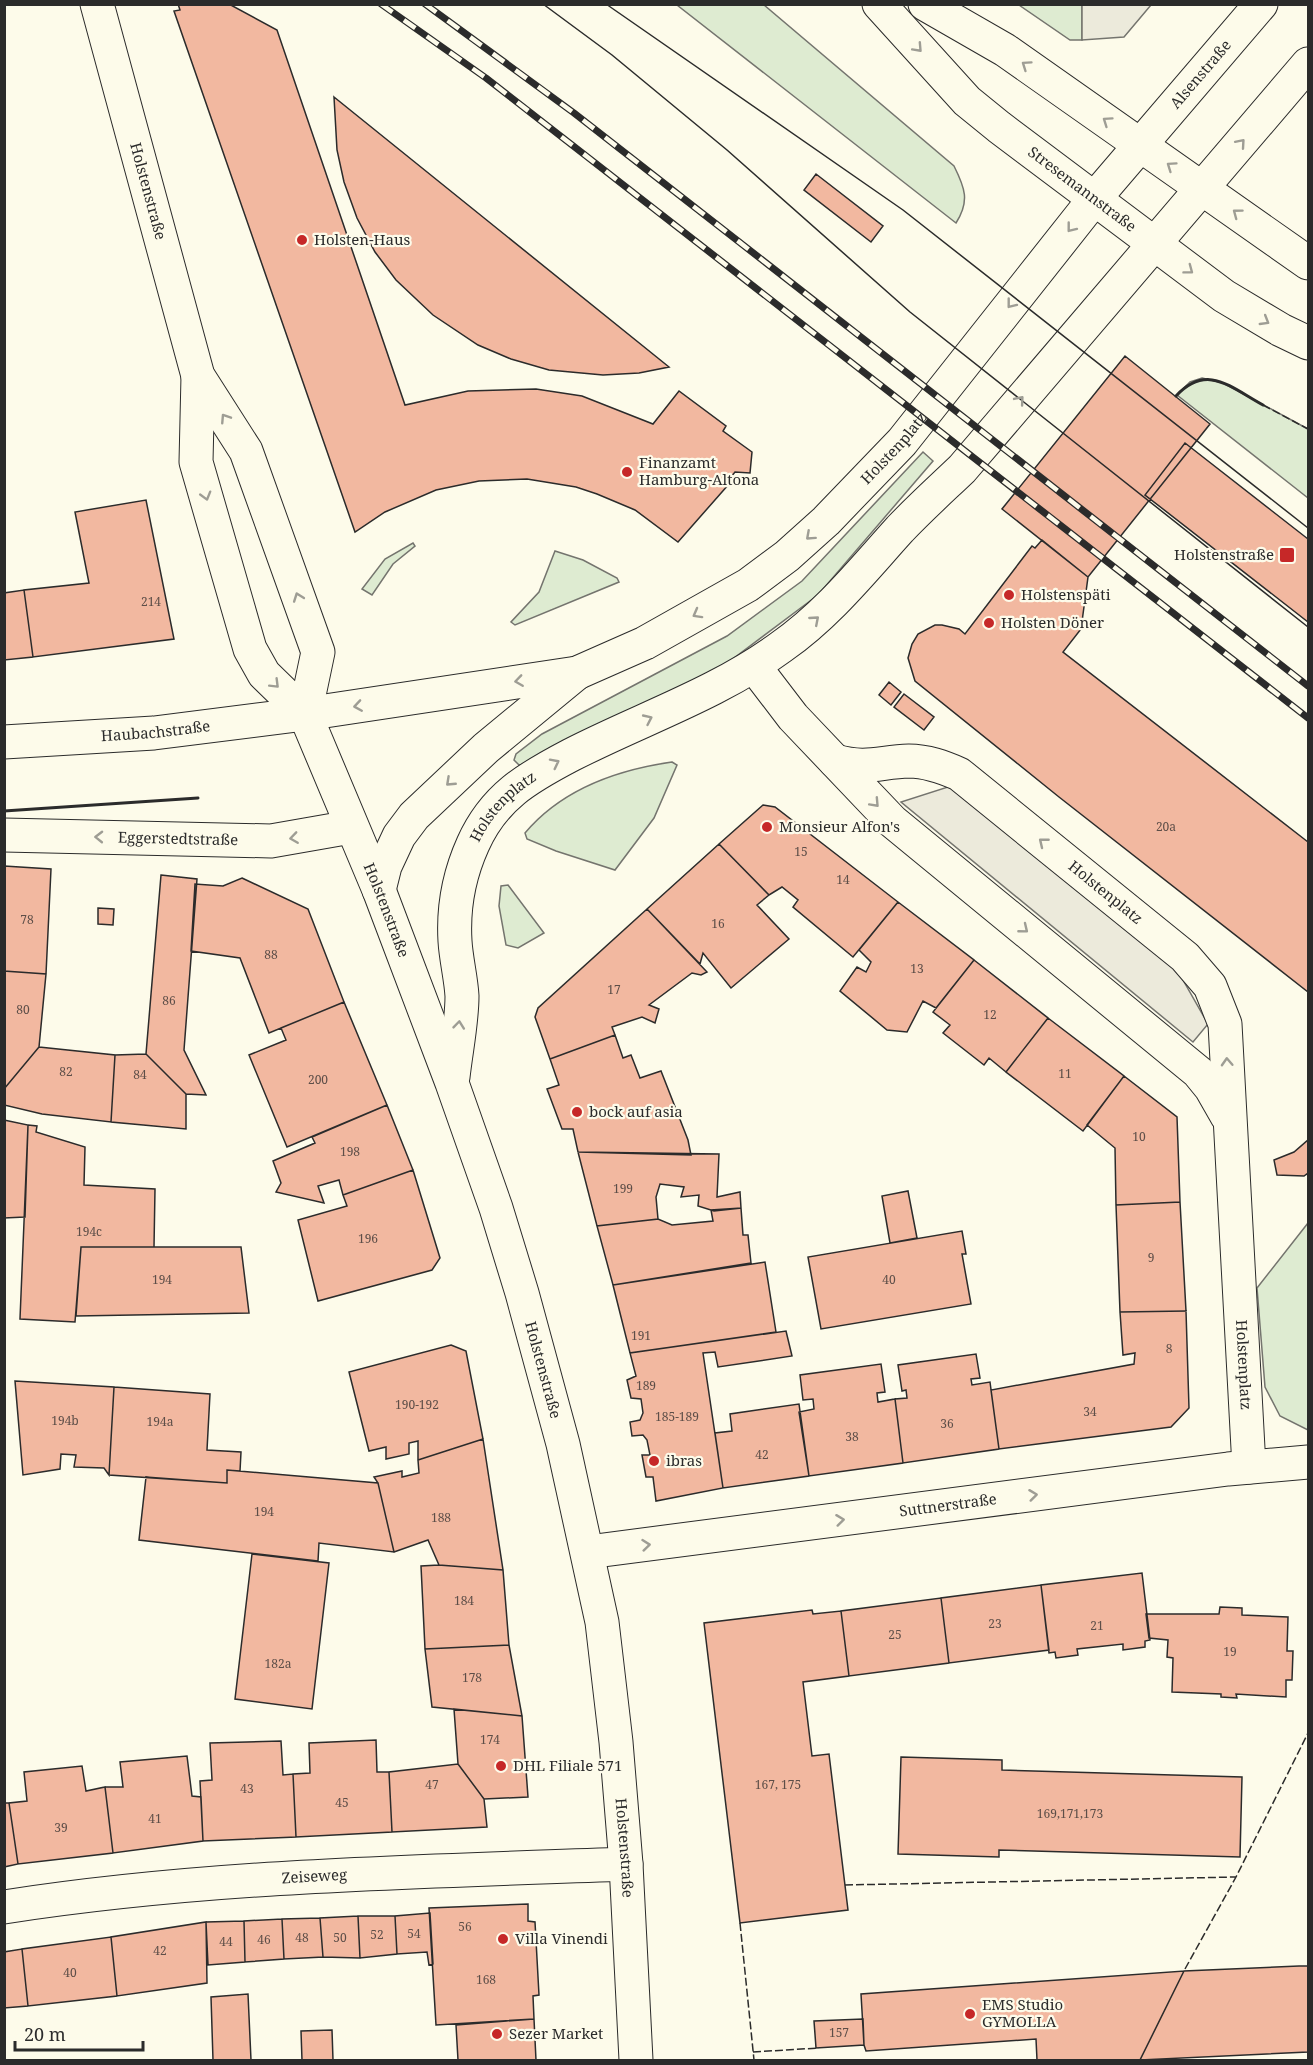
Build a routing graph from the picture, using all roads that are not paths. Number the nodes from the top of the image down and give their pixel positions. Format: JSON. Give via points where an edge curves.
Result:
{"nodes":[{"id":1,"x":97,"y":4,"type":"edge"},
{"id":2,"x":879,"y":4,"type":"edge"},
{"id":3,"x":925,"y":4,"type":"edge"},
{"id":4,"x":1261,"y":4,"type":"edge"},
{"id":5,"x":1308,"y":64,"type":"edge"},
{"id":6,"x":1140,"y":144,"type":"junction"},
{"id":7,"x":1203,"y":188,"type":"junction"},
{"id":8,"x":1095,"y":198,"type":"junction"},
{"id":9,"x":1155,"y":243,"type":"junction"},
{"id":10,"x":1308,"y":263,"type":"edge"},
{"id":11,"x":1308,"y":343,"type":"edge"},
{"id":12,"x":198,"y":376,"type":"junction"},
{"id":13,"x":754,"y":666,"type":"junction"},
{"id":14,"x":577,"y":673,"type":"junction"},
{"id":15,"x":305,"y":714,"type":"junction"},
{"id":16,"x":4,"y":742,"type":"edge"},
{"id":17,"x":835,"y":761,"type":"junction"},
{"id":18,"x":351,"y":827,"type":"junction"},
{"id":19,"x":4,"y":835,"type":"edge"},
{"id":20,"x":379,"y":890,"type":"junction"},
{"id":21,"x":453,"y":1083,"type":"junction"},
{"id":22,"x":1230,"y":1121,"type":"junction"},
{"id":23,"x":1308,"y":1462,"type":"edge"},
{"id":24,"x":1249,"y":1467,"type":"junction"},
{"id":25,"x":588,"y":1552,"type":"junction"},
{"id":26,"x":626,"y":1864,"type":"junction"},
{"id":27,"x":4,"y":1907,"type":"edge"},
{"id":28,"x":636,"y":2061,"type":"edge"}],
"edges":[{"from":1,"to":12,"type":"main road","name":"Holstenstraße"},
{"from":2,"to":8,"type":"main road","name":"Stresemannstraße","one_way":true,"via":[[967,101]]},
{"from":6,"to":3,"type":"main road","one_way":true,"via":[[1005,50]]},
{"from":4,"to":6,"type":"main road","name":"Alsenstraße"},
{"from":7,"to":5,"type":"main road","one_way":true},
{"from":7,"to":6,"type":"main road","one_way":true},
{"from":6,"to":8,"type":"main road","name":"Holstenplatz"},
{"from":7,"to":9,"type":"main road","name":"Holstenplatz"},
{"from":10,"to":7,"type":"main road","one_way":true},
{"from":8,"to":9,"type":"main road","name":"Stresemannstraße"},
{"from":8,"to":14,"type":"main road","name":"Holstenplatz","one_way":true,"via":[[902,442],[826,521],[748,585],[645,643]]},
{"from":9,"to":11,"type":"main road","name":"Stresemannstraße","one_way":true,"via":[[1224,296]]},
{"from":13,"to":9,"type":"main road","name":"Holstenplatz","one_way":true,"via":[[817,620],[919,509],[962,469]]},
{"from":15,"to":12,"type":"main road","name":"Holstenstraße","one_way":true,"via":[[318,652],[246,451]]},
{"from":12,"to":15,"type":"main road","name":"Holstenstraße","one_way":true,"via":[[196,462],[250,649],[264,674]]},
{"from":13,"to":17,"type":"main road","name":"Holstenplatz","via":[[793,717]]},
{"from":21,"to":13,"type":"main road","name":"Holstenplatz","one_way":true,"via":[[462,996],[454,915],[466,862],[482,827],[520,783]]},
{"from":14,"to":15,"type":"main road","name":"Holstenplatz","one_way":true},
{"from":14,"to":20,"type":"main road","name":"Holstenplatz","one_way":true,"via":[[486,748],[414,816],[399,836]]},
{"from":15,"to":16,"type":"main road","name":"Haubachstraße","via":[[154,733]]},
{"from":15,"to":18,"type":"main road","name":"Holstenstraße"},
{"from":17,"to":22,"type":"main road","name":"Holstenplatz","one_way":true,"via":[[892,821],[1198,1072]]},
{"from":22,"to":17,"type":"main road","name":"Holstenplatz","one_way":true,"via":[[1225,1024],[1220,1005],[1210,986],[1185,957],[959,774],[925,762],[868,767]]},
{"from":18,"to":19,"type":"main road","name":"Eggerstedtstraße","one_way":true,"via":[[271,841]]},
{"from":18,"to":20,"type":"main road","name":"Holstenstraße"},
{"from":20,"to":21,"type":"main road","name":"Holstenstraße"},
{"from":21,"to":25,"type":"main road","name":"Holstenstraße","via":[[522,1293]]},
{"from":22,"to":24,"type":"main road","name":"Holstenplatz"},
{"from":23,"to":24,"type":"main road","name":"Suttnerstraße"},
{"from":25,"to":24,"type":"main road","name":"Suttnerstraße","one_way":true},
{"from":25,"to":26,"type":"main road","name":"Holstenstraße","via":[[603,1633]]},
{"from":26,"to":27,"type":"main road","name":"Zeiseweg","via":[[227,1880],[78,1895]]},
{"from":26,"to":28,"type":"main road","name":"Holstenstraße"}]}
